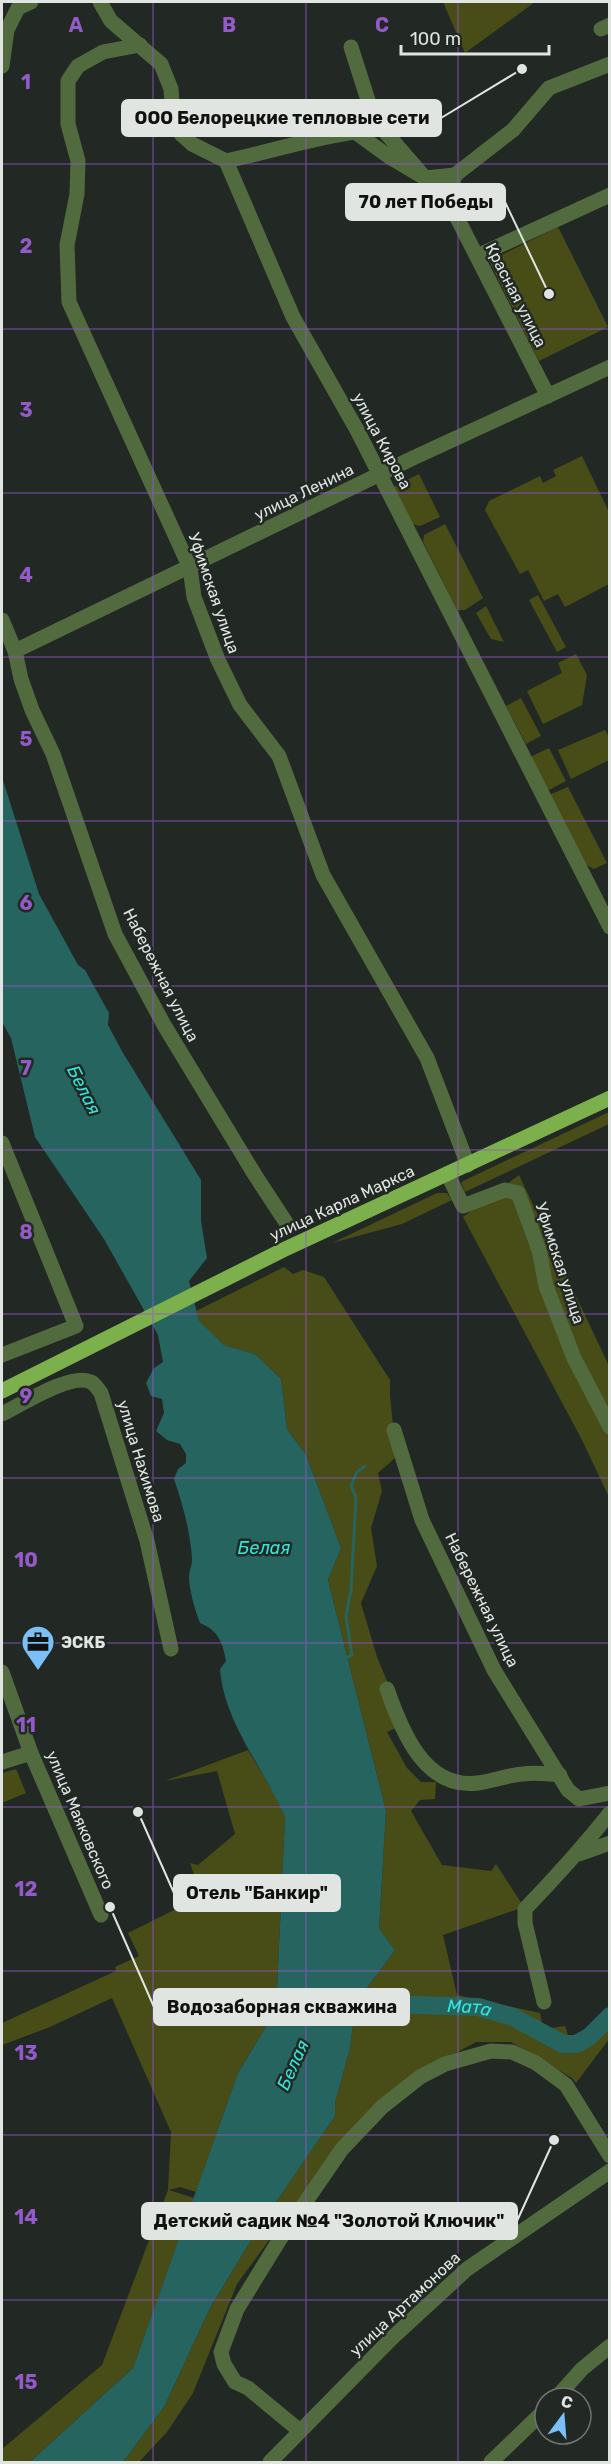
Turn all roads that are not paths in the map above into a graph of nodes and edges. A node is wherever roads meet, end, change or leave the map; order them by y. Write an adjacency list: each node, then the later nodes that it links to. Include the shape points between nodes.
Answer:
1 (31, 2): 6 (street, via 18,8 7,30)
2 (100, 2): 3 (street, via 111,21)
3 (140, 45): 7 (street, via 161,64 181,134); 16 (street, Уфимская улица, via 103,52 78,66 68,81 68,124 78,161 78,194 67,245 69,302)
4 (351, 47): 9 (street, via 374,119)
5 (609, 64): 8 (street, via 549,88 513,130)
6 (2, 66)
7 (226, 161): 9 (street, via 356,132); 15 (street, улица Кирова, via 293,317)
8 (455, 175): 9 (street); 11 (street)
9 (425, 178): 11 (street, Красная улица)
10 (609, 195): 12 (street)
11 (448, 200): 12 (street, Красная улица)
12 (477, 256): 14 (street, Красная улица)
13 (609, 367): 14 (street, улица Ленина)
14 (548, 396): 15 (street, улица Ленина)
15 (380, 475): 16 (street, улица Ленина); 19 (street, улица Кирова)
16 (190, 568): 18 (street, улица Ленина); 22 (street, Уфимская улица, via 194,597 218,660 240,705 279,756 324,875 427,1058)
17 (2, 620): 18 (street, Набережная улица)
18 (15, 651): 24 (street, Набережная улица, via 32,711 53,754 116,934 164,1025)
19 (609, 927)
20 (609, 1098): 22 (main road, улица Карла Маркса)
21 (2, 1143): 25 (street, via 76,1326)
22 (468, 1165): 23 (main road, улица Карла Маркса)
23 (448, 1175): 26 (main road, улица Карла Маркса, via 283,1250); 28 (street, Уфимская улица, via 463,1206 505,1190 518,1193 539,1250 546,1287 574,1358)
24 (289, 1227)
25 (2, 1355)
26 (2, 1391)
27 (2, 1414): 30 (street, улица Нахимова, via 68,1381 92,1382 100,1393 147,1541)
28 (609, 1427)
29 (394, 1430): 35 (street, Набережная улица, via 422,1520 494,1670)
30 (171, 1648)
31 (2, 1672): 33 (street, улица Маяковского)
32 (387, 1689): 35 (street, via 400,1727 427,1767 453,1781 476,1783 522,1774)
33 (31, 1754): 34 (street); 40 (street, улица Маяковского)
34 (2, 1762)
35 (560, 1775): 36 (street, Набережная улица, via 568,1790 579,1799)
36 (609, 1793)
37 (609, 1813): 39 (street)
38 (609, 1843): 39 (street)
39 (579, 1854): 41 (street, via 525,1909)
40 (101, 1915)
41 (544, 2002)
42 (609, 2156): 47 (street, via 566,2085 536,2063 512,2052 491,2051 445,2064 420,2077 382,2108 342,2148 247,2290 221,2352 235,2382 248,2388)
43 (609, 2171): 47 (street, улица Артамонова, via 467,2269)
44 (609, 2346): 45 (street)
45 (567, 2386)
46 (533, 2422): 49 (street)
47 (300, 2431): 48 (street, улица Артамонова)
48 (270, 2463)
49 (491, 2463)

